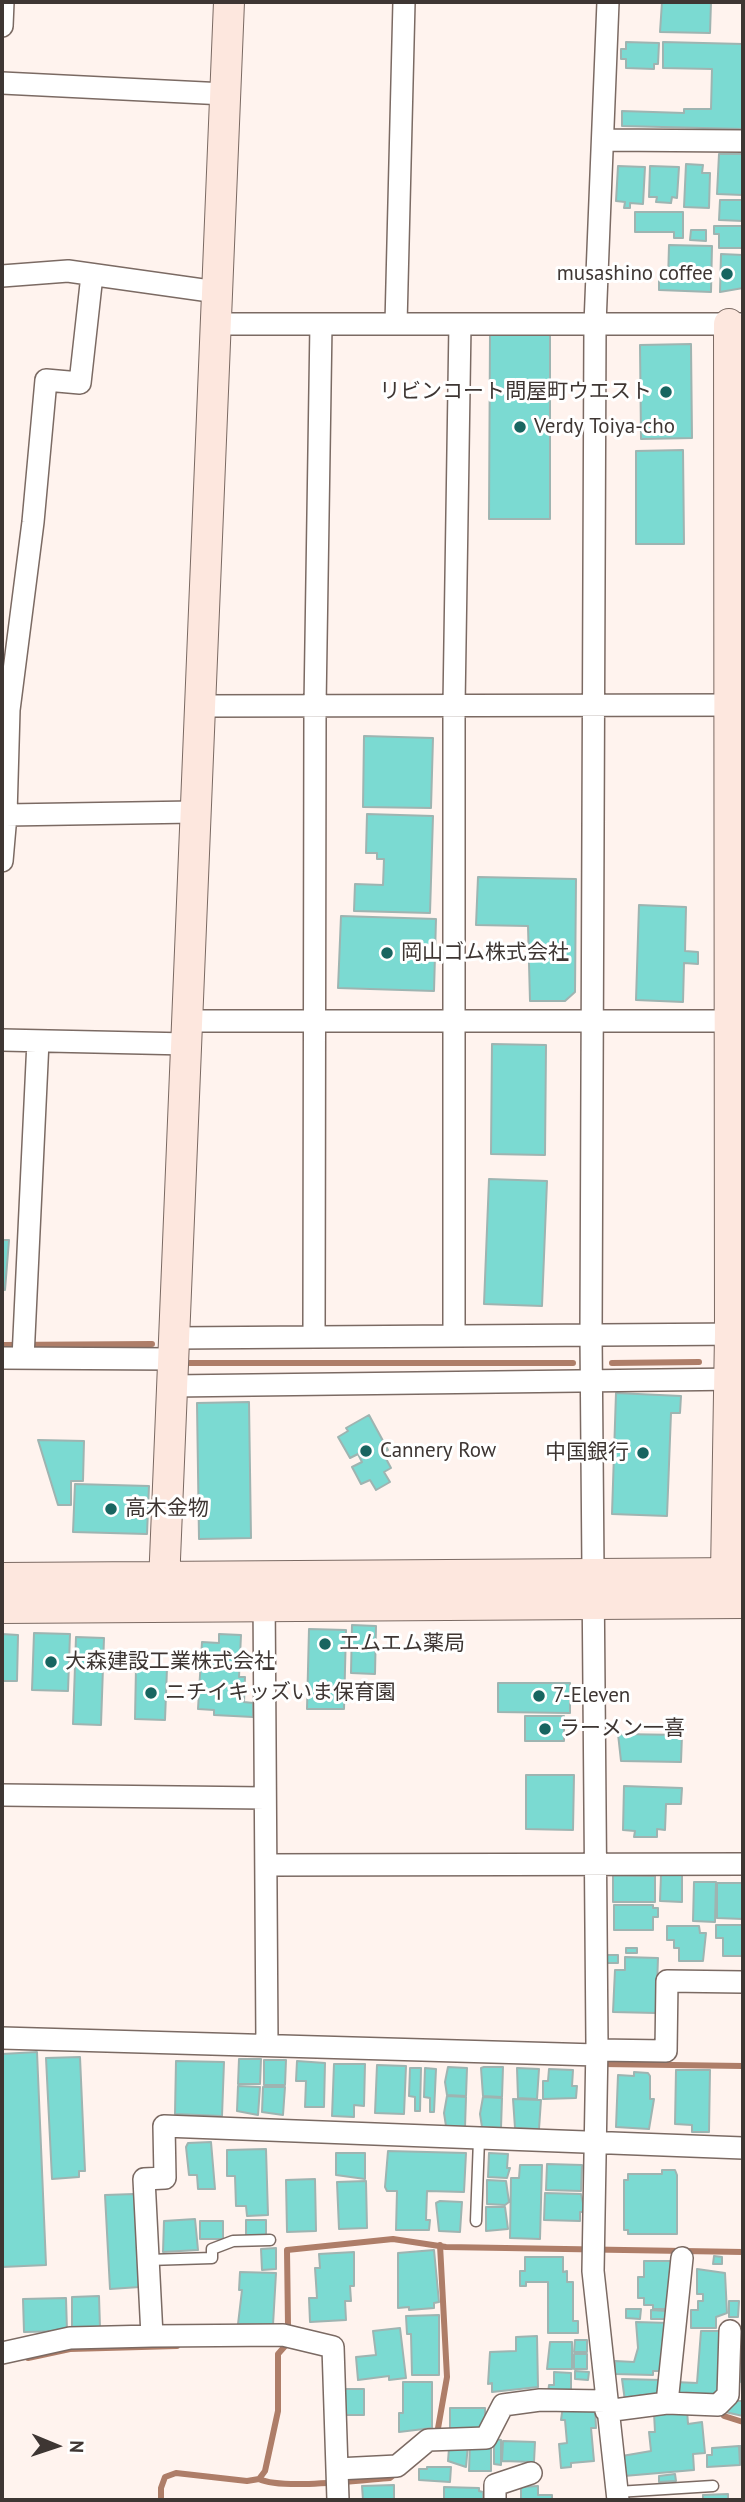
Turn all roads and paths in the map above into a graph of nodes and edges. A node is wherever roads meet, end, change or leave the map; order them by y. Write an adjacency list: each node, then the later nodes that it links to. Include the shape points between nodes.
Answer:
1 (3, 2): 5 (street)
2 (229, 2): 7 (street)
3 (404, 2): 15 (street)
4 (608, 2): 8 (street)
5 (2, 26)
6 (2, 83): 7 (street)
7 (225, 94): 12 (street)
8 (604, 139): 9 (street); 17 (street)
9 (743, 142)
10 (92, 275): 11 (street, via 68,271); 12 (street); 19 (street, via 80,383 46,380)
11 (2, 276)
12 (217, 292): 13 (street)
13 (216, 324): 14 (street); 23 (street)
14 (321, 324): 15 (street); 24 (street)
15 (396, 324): 16 (street)
16 (460, 324): 17 (street); 20 (street)
17 (595, 324): 18 (street); 21 (street)
18 (736, 324): 22 (street)
19 (9, 642): 26 (street)
20 (454, 705): 21 (street); 24 (street); 29 (street)
21 (594, 705): 22 (street); 30 (street)
22 (736, 705): 31 (street)
23 (200, 706): 24 (street); 25 (street)
24 (315, 706): 28 (street)
25 (194, 812): 26 (street); 32 (street)
26 (6, 815): 27 (street)
27 (2, 861)
28 (314, 1021): 29 (street); 32 (street); 38 (street)
29 (456, 1021): 30 (street); 36 (street)
30 (594, 1021): 31 (street); 37 (street)
31 (736, 1021): 35 (street)
32 (188, 1032): 34 (street); 40 (street)
33 (2, 1040): 34 (street)
34 (38, 1041): 39 (street)
35 (737, 1334): 37 (street); 41 (street)
36 (454, 1335): 37 (street); 38 (street)
37 (591, 1335): 42 (street)
38 (314, 1336): 40 (street)
39 (18, 1350): 40 (street)
40 (173, 1361): 42 (street); 45 (street)
41 (736, 1379): 42 (street); 43 (street)
42 (592, 1381): 44 (street)
43 (735, 1573): 44 (street)
44 (594, 1574): 46 (street); 49 (street)
45 (164, 1576): 46 (street); 47 (street); 50 (street)
46 (265, 1576): 51 (street)
47 (2, 1578)
48 (743, 1603): 49 (street)
49 (594, 1604): 51 (street); 57 (street)
50 (163, 1607): 51 (street); 52 (street)
51 (264, 1607): 54 (street)
52 (2, 1608)
53 (2, 1795): 54 (street)
54 (265, 1798): 56 (street)
55 (743, 1864): 57 (street)
56 (267, 1865): 57 (street); 60 (street)
57 (596, 1866): 61 (street)
58 (743, 1982): 61 (street, via 667,1981 666,2051)
59 (2, 2038): 60 (street)
60 (267, 2045): 61 (street)
61 (597, 2058): 63 (street)
62 (479, 2139): 63 (street); 65 (lane); 68 (street, via 164,2126 164,2178 144,2179)
63 (595, 2144): 64 (street); 73 (street, via 594,2250)
64 (743, 2148)
65 (477, 2221)
66 (271, 2240): 68 (lane, via 233,2241 212,2249 212,2258)
67 (682, 2258): 72 (street)
68 (148, 2260): 70 (street)
69 (730, 2331): 72 (street, via 728,2395 718,2404)
70 (152, 2336): 71 (street, via 70,2339); 75 (street, via 289,2336 333,2347)
71 (2, 2353)
72 (667, 2403): 73 (street)
73 (606, 2406): 75 (street, via 540,2400 503,2405 486,2438 434,2440 397,2466); 77 (street)
74 (531, 2473): 78 (street, via 495,2485)
75 (337, 2483)
76 (713, 2486): 77 (lane)
77 (617, 2496)
78 (495, 2500)

